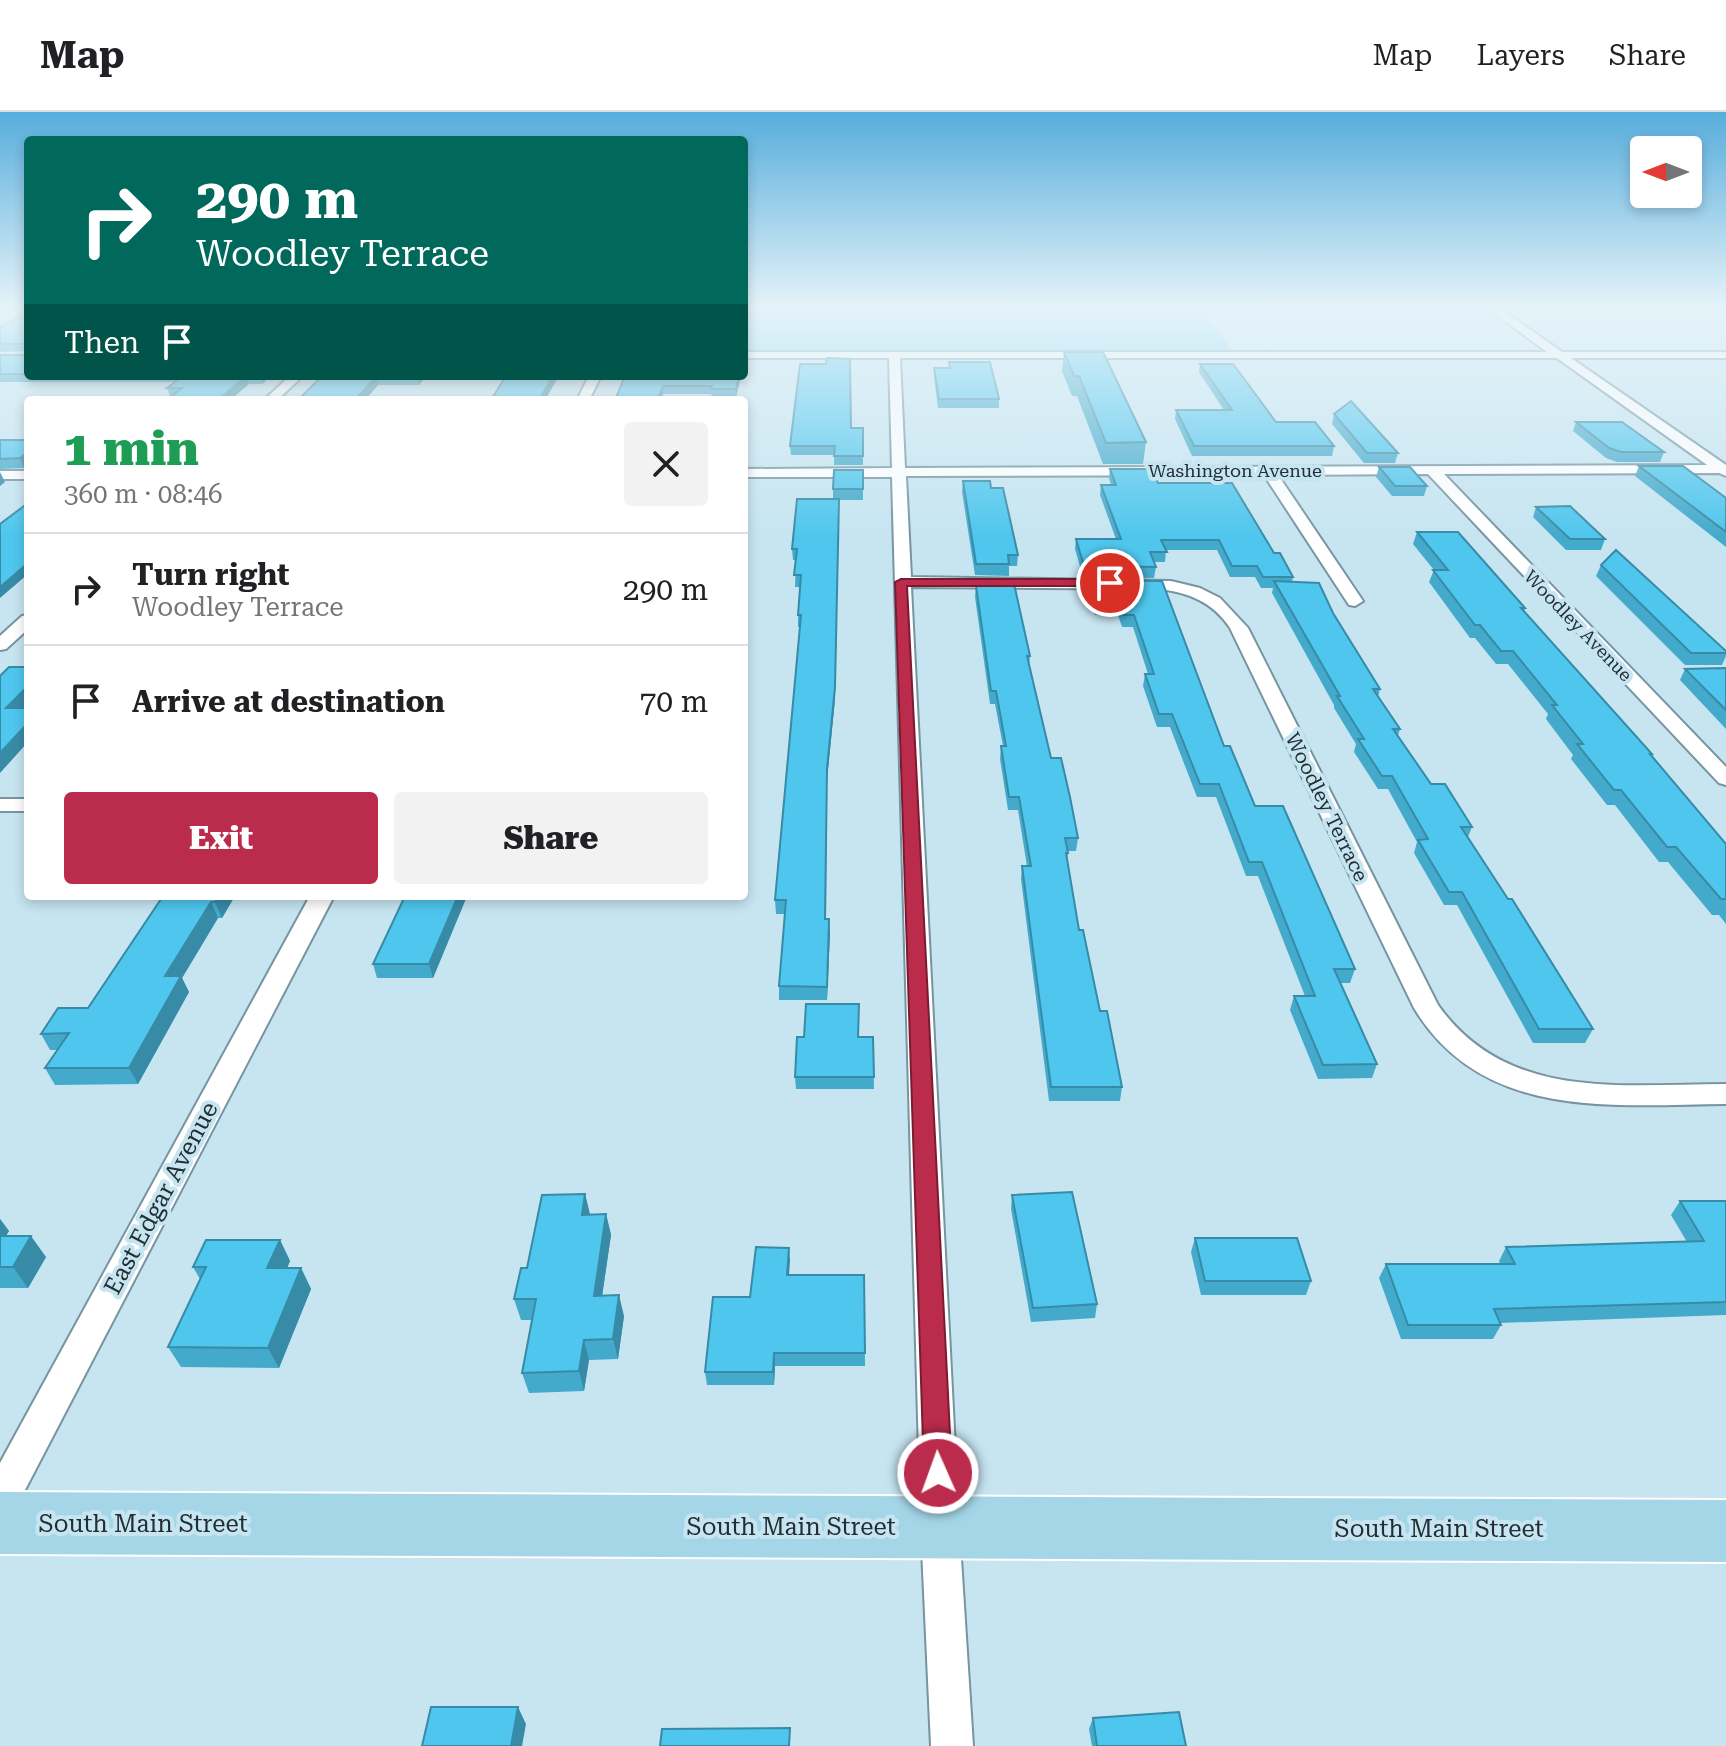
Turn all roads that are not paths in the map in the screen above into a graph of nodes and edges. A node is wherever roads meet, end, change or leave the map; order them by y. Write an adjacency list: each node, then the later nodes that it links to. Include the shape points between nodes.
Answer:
1 (895, 384): 6 (street)
2 (1601, 384): 5 (street)
3 (1268, 470): 4 (street, Washington Avenue); 6 (street, Washington Avenue); 11 (street)
4 (1432, 470): 5 (street, Washington Avenue); 14 (street, Woodley Avenue)
5 (1725, 470)
6 (897, 471): 7 (street, Washington Avenue); 10 (street)
7 (748, 473)
8 (0, 475): 9 (street)
9 (24, 475)
10 (901, 582): 18 (street, Woodley Terrace, via 1158,584 1189,589 1223,605 1407,972 1438,1024 1469,1057 1518,1081 1556,1090); 21 (street)
11 (1355, 601)
12 (24, 624): 13 (street)
13 (0, 645)
14 (1726, 779)
15 (0, 805): 16 (street)
16 (24, 805)
17 (320, 900): 19 (street, East Edgar Avenue)
18 (1726, 1094)
19 (0, 1500)
20 (0, 1523): 21 (main road, South Main Street)
21 (940, 1527): 22 (main road, South Main Street); 23 (street)
22 (1726, 1531)
23 (952, 1746)

